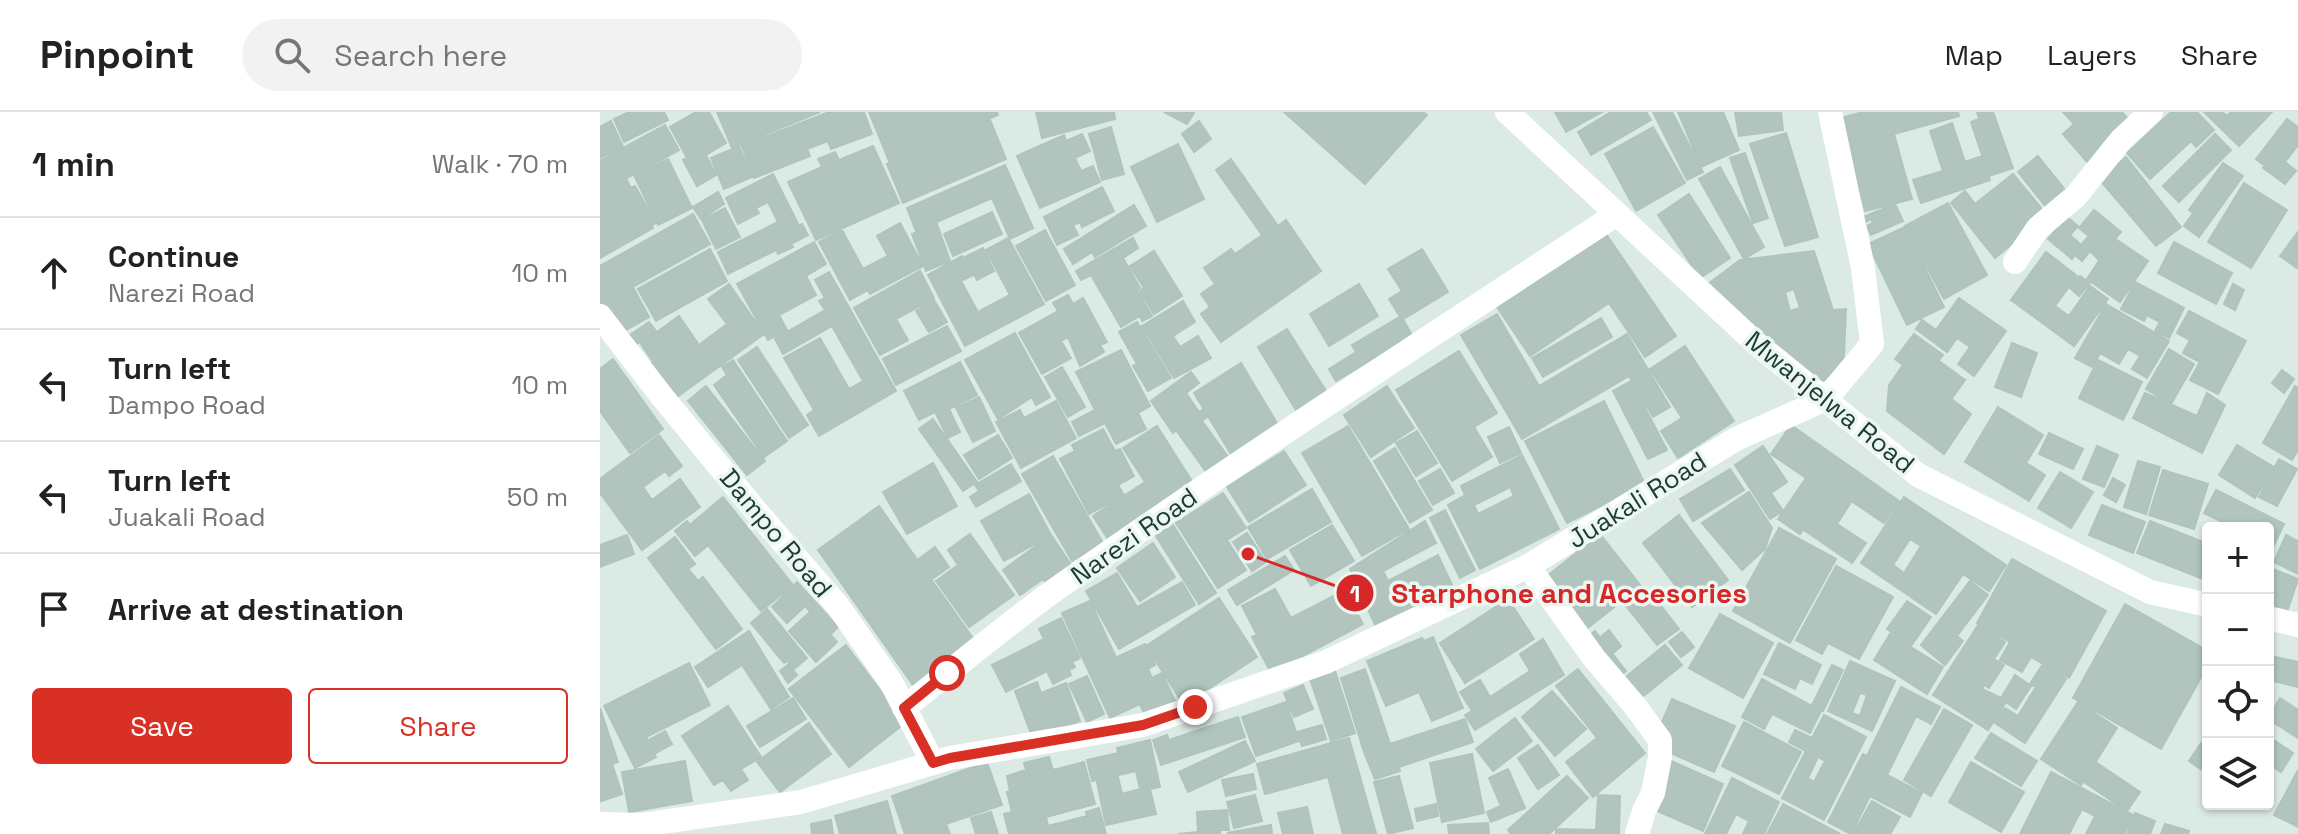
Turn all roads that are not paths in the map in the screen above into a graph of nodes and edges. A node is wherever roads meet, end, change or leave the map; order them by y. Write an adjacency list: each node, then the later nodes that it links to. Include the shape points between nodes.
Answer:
1 (1507, 112): 4 (street, Mwanjelwa Road)
2 (1830, 112): 7 (street, Juakali Road, via 1863,268 1872,344)
3 (2151, 112): 5 (street, via 2076,196 2038,228)
4 (1617, 214): 7 (street, Mwanjelwa Road, via 1757,344); 12 (street, Narezi Road, via 1051,593)
5 (2015, 262)
6 (600, 316): 12 (street, Dampo Road, via 838,606)
7 (1826, 399): 8 (street, Juakali Road, via 1736,439); 9 (street, Mwanjelwa Road, via 1918,475 2150,592)
8 (1528, 566): 13 (street, Juakali Road, via 1326,662 1143,725); 15 (street, via 1660,740 1653,793)
9 (2202, 604)
10 (2274, 619): 11 (street)
11 (2298, 625)
12 (904, 708): 13 (street, Dampo Road)
13 (933, 763): 14 (street, Juakali Road, via 801,802 642,825)
14 (600, 824)
15 (1637, 834)

